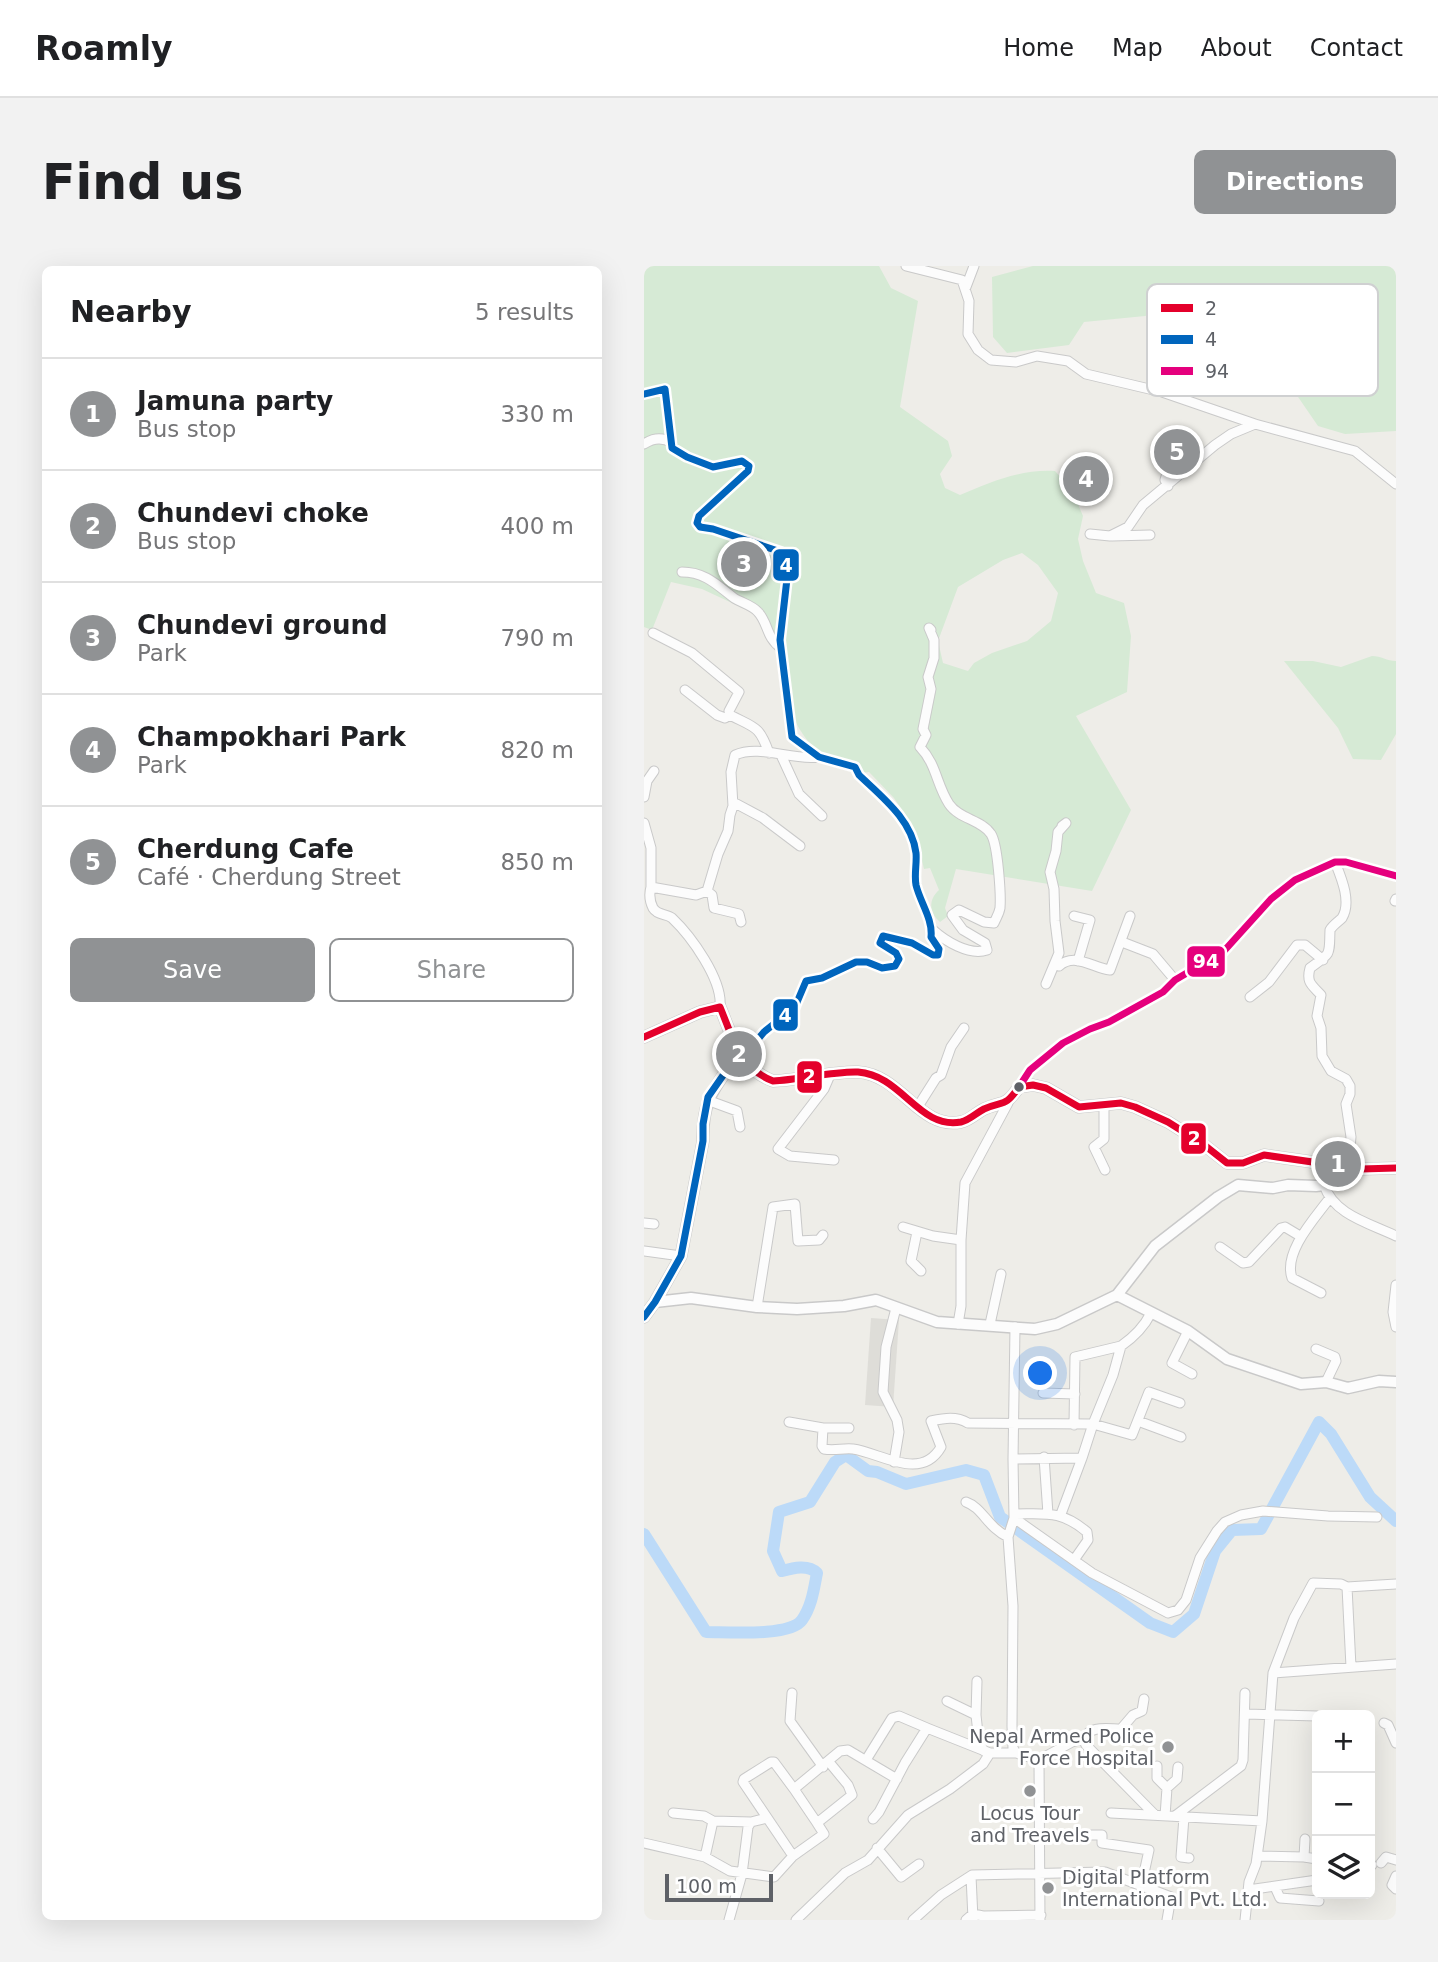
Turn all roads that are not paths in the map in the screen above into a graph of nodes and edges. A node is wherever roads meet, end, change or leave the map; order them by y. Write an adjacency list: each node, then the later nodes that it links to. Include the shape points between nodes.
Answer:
1 (906, 266): 3 (street)
2 (974, 266): 4 (street)
3 (931, 268): 4 (street, via 962,280)
4 (966, 287): 5 (street, via 968,334 991,360 1016,362 1037,356 1068,361 1086,374)
5 (1147, 388)
6 (644, 394): 9 (street, via 665,389)
7 (1174, 396): 8 (street)
8 (1255, 424): 12 (street, via 1355,451); 13 (street, via 1224,439)
9 (672, 443): 10 (street, via 655,439); 20 (street, via 672,448 687,457 713,467 742,461 749,466 697,523 781,552 788,570)
10 (644, 444)
11 (1170, 449): 13 (street)
12 (1396, 484)
13 (1168, 486): 15 (street, via 1143,505 1128,527)
14 (1090, 534): 15 (street)
15 (1111, 536): 16 (street)
16 (1150, 536)
17 (682, 572): 20 (street, via 717,583 760,613 767,632)
18 (930, 630): 41 (street, via 934,658 928,677 932,689 920,747 933,762 952,809 991,833 1000,880 1000,906 994,923 959,910 953,915 987,950 956,945)
19 (653, 633): 22 (street, via 692,653 739,692)
20 (781, 648): 25 (street, via 792,737)
21 (685, 690): 22 (street, via 717,715)
22 (730, 715): 23 (street, via 756,728)
23 (769, 753): 24 (street); 28 (street, via 735,755)
24 (781, 755): 25 (street); 29 (street, via 799,794)
25 (819, 757): 41 (street, via 855,767 902,819 916,852 916,883)
26 (654, 771): 27 (street)
27 (644, 797)
28 (733, 802): 32 (street); 36 (street)
29 (822, 816)
30 (644, 823): 35 (street, via 651,848)
31 (1062, 826): 45 (street, via 1066,822 1058,832 1050,872 1059,946)
32 (800, 846)
33 (1335, 862): 34 (street); 43 (street, via 1346,902 1341,919 1330,930 1332,940); 46 (street, via 1295,880 1271,898 1224,951)
34 (1396, 876)
35 (651, 887): 36 (street, via 696,895); 37 (street)
36 (707, 891): 40 (street, via 714,908 739,914)
37 (647, 900): 49 (street, via 672,918 707,963 720,993)
38 (1074, 916): 44 (street, via 1090,920)
39 (1130, 916): 42 (street)
40 (741, 922)
41 (932, 929): 52 (street, via 938,955 883,936 880,943 896,953 895,966 856,962 806,981 795,1007)
42 (1122, 942): 44 (street, via 1110,971); 46 (street, via 1153,954)
43 (1323, 960): 48 (street, via 1305,945 1297,945 1269,982); 61 (street, via 1310,968 1309,982 1321,995 1317,1016 1322,1056 1331,1071 1350,1086 1346,1104 1351,1137)
44 (1078, 961): 45 (street)
45 (1055, 964): 47 (street)
46 (1175, 980): 54 (street, via 1163,992 1063,1044 1030,1070)
47 (1046, 984)
48 (1250, 997)
49 (720, 1007): 51 (street); 52 (street)
50 (964, 1028): 58 (street, via 941,1075)
51 (644, 1037)
52 (738, 1054): 53 (street, via 760,1076 773,1081); 55 (street)
53 (830, 1075): 58 (street, via 859,1072 881,1079); 60 (street, via 778,1149 790,1156)
54 (1018, 1087): 56 (street); 57 (street, via 1046,1088 1079,1107)
55 (707, 1100): 59 (street, via 737,1111); 74 (street)
56 (1007, 1102): 58 (street, via 964,1122 946,1123); 71 (street, via 965,1183)
57 (1104, 1106): 61 (street, via 1121,1103 1168,1122 1227,1163 1264,1155); 63 (street, via 1104,1139 1094,1147)
58 (917, 1108)
59 (740, 1128)
60 (834, 1160)
61 (1343, 1166): 62 (street); 64 (street)
62 (1396, 1168)
63 (1105, 1170)
64 (1324, 1185): 65 (street); 79 (street, via 1238,1185 1155,1247)
65 (1329, 1199): 69 (street); 70 (street, via 1342,1211)
66 (902, 1227): 67 (street)
67 (917, 1232): 71 (street); 75 (street, via 911,1261)
68 (823, 1235): 81 (street, via 819,1240 798,1241 794,1204 773,1207)
69 (1300, 1236): 72 (street, via 1281,1228 1249,1262); 78 (street, via 1290,1274)
70 (1396, 1236)
71 (961, 1240): 85 (street)
72 (1220, 1247)
73 (644, 1251): 74 (street)
74 (681, 1256): 80 (street)
75 (921, 1271)
76 (1001, 1274): 86 (street)
77 (1396, 1285): 88 (street)
78 (1321, 1293)
79 (1117, 1296): 83 (street); 87 (street, via 1057,1324)
80 (655, 1302): 81 (street, via 691,1298); 84 (street)
81 (757, 1307): 82 (street, via 797,1309 876,1300)
82 (896, 1308): 85 (street); 109 (street, via 886,1348 883,1392 899,1432)
83 (1151, 1313): 89 (street); 90 (street)
84 (644, 1317)
85 (958, 1324): 86 (street)
86 (990, 1324): 87 (street)
87 (1015, 1327): 100 (street)
88 (1396, 1327)
89 (1188, 1331): 92 (street, via 1172,1363); 93 (street, via 1227,1359 1301,1384)
90 (1121, 1346): 96 (street, via 1075,1357); 101 (street)
91 (1316, 1349): 93 (street, via 1335,1357)
92 (1192, 1374)
93 (1326, 1382): 94 (street, via 1348,1388)
94 (1396, 1382)
95 (1042, 1393): 96 (street)
96 (1075, 1394): 102 (street)
97 (1181, 1403): 98 (street, via 1149,1392)
98 (1138, 1421): 101 (street, via 1132,1435); 105 (street)
99 (789, 1422): 103 (street)
100 (1014, 1422): 102 (street); 108 (street); 109 (street, via 931,1421 940,1451 920,1462)
101 (1093, 1424): 102 (street); 107 (street)
102 (1074, 1425)
103 (823, 1428): 104 (street); 109 (street, via 824,1449 853,1449)
104 (849, 1428)
105 (1181, 1437)
106 (1044, 1457): 107 (street); 108 (street); 111 (street)
107 (1082, 1458): 112 (street)
108 (1013, 1459): 113 (street)
109 (894, 1462)
110 (966, 1502): 115 (street, via 976,1506 989,1525)
111 (1048, 1514): 112 (street); 113 (street)
112 (1061, 1514): 116 (street, via 1087,1532 1088,1540)
113 (1014, 1517): 115 (street); 116 (street)
114 (1377, 1517): 116 (street, via 1263,1511 1225,1522 1200,1558 1186,1600 1168,1613)
115 (1008, 1535): 136 (street)
116 (1074, 1560)
117 (1396, 1584): 118 (street)
118 (1347, 1587): 120 (street); 121 (street, via 1313,1583)
119 (1396, 1664): 120 (street)
120 (1350, 1667): 121 (street)
121 (1273, 1673): 128 (street)
122 (977, 1681): 129 (street)
123 (792, 1693): 139 (street, via 790,1721)
124 (1245, 1693): 127 (street)
125 (1144, 1699): 133 (street, via 1142,1711 1121,1729 1092,1729)
126 (947, 1701): 129 (street)
127 (1246, 1714): 128 (street); 147 (street, via 1241,1766)
128 (1270, 1714): 130 (street); 151 (street)
129 (976, 1715): 135 (street, via 979,1743)
130 (1312, 1716)
131 (1389, 1723): 134 (street)
132 (927, 1728): 135 (street); 137 (street, via 895,1716); 142 (street)
133 (1083, 1739): 138 (street); 147 (street)
134 (1396, 1743)
135 (987, 1752): 136 (street); 157 (street, via 983,1765 908,1815)
136 (1016, 1753): 138 (street)
137 (866, 1760): 139 (street, via 848,1750 840,1751); 142 (street)
138 (1039, 1760): 168 (street)
139 (826, 1765): 144 (street); 153 (street, via 848,1785 852,1795)
140 (1157, 1766): 143 (street, via 1157,1778)
141 (1178, 1767): 143 (street, via 1177,1779)
142 (897, 1779): 149 (street)
143 (1167, 1788): 147 (street)
144 (794, 1789): 148 (street, via 774,1762 744,1779); 153 (street)
145 (673, 1813): 150 (street)
146 (1111, 1813): 147 (street)
147 (1170, 1816): 151 (street); 162 (street, via 1181,1857)
148 (767, 1818): 152 (street); 158 (street)
149 (873, 1819)
150 (713, 1821): 152 (street); 160 (street)
151 (1262, 1821): 159 (street)
152 (751, 1822): 167 (street)
153 (817, 1823): 158 (street, via 824,1834)
154 (1085, 1835): 172 (street, via 1102,1835 1102,1843 1149,1850)
155 (1305, 1839): 161 (street)
156 (644, 1843): 160 (street)
157 (877, 1847): 166 (street, via 901,1877); 180 (street, via 868,1860 845,1873)
158 (793, 1856): 167 (street, via 774,1877)
159 (1257, 1856): 161 (street); 175 (street)
160 (705, 1857): 167 (street)
161 (1304, 1857): 163 (street)
162 (1189, 1858)
163 (1312, 1858)
164 (1396, 1860): 165 (street, via 1386,1857)
165 (1375, 1863)
166 (919, 1864)
167 (742, 1874): 179 (street)
168 (1039, 1874): 169 (street); 172 (street, via 1105,1872); 177 (street)
169 (971, 1876): 178 (street); 181 (street)
170 (1396, 1876): 174 (street, via 1392,1885)
171 (1312, 1881): 173 (street)
172 (1141, 1887): 182 (street, via 1171,1897)
173 (1275, 1887): 175 (street); 176 (street, via 1280,1898)
174 (1396, 1889)
175 (1248, 1890): 183 (street)
176 (1319, 1901)
177 (1041, 1917): 178 (street)
178 (971, 1918)
179 (729, 1920)
180 (796, 1920)
181 (913, 1920)
182 (1167, 1920)
183 (1245, 1920)

